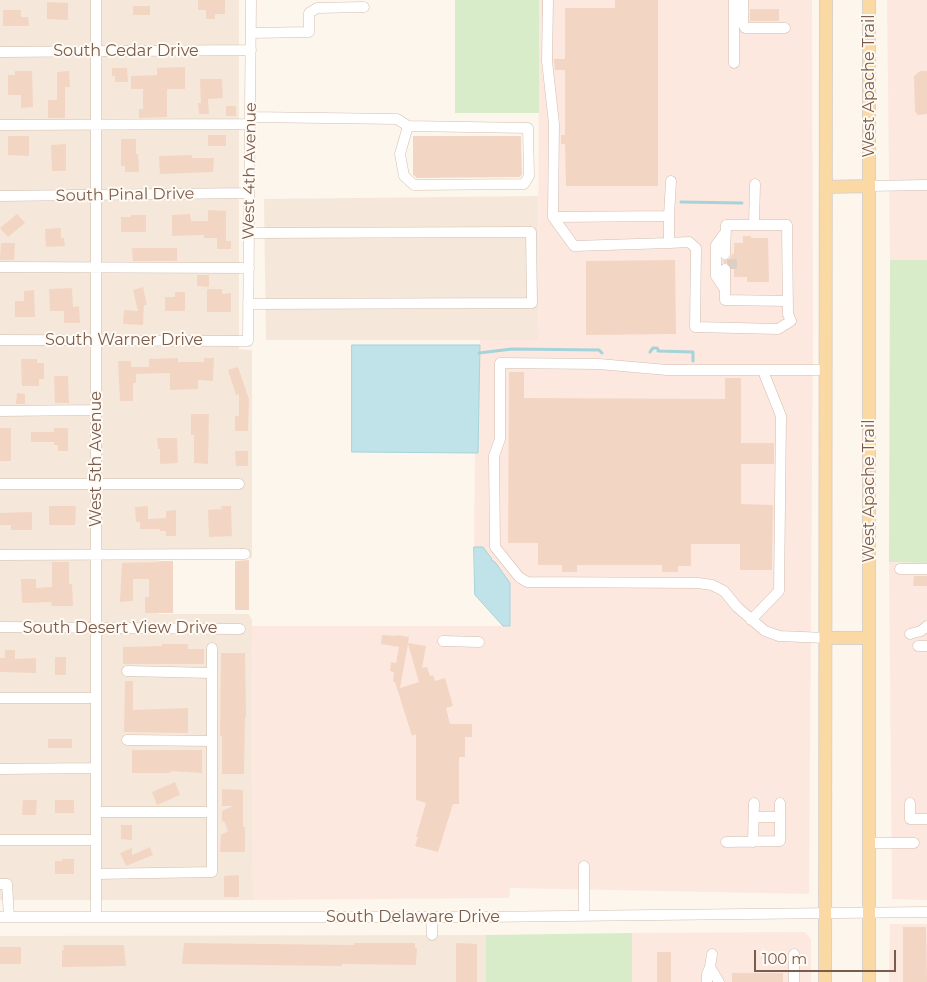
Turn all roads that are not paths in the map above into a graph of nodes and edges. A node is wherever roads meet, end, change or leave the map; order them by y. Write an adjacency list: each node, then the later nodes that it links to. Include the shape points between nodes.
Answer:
1 (96, 0): 12 (street, West 5th Avenue)
2 (251, 0): 10 (street, West 4th Avenue)
3 (548, 0): 28 (street, via 547,61 554,124)
4 (734, 0): 14 (street)
5 (743, 0): 9 (street, via 745,28)
6 (826, 0): 23 (main road)
7 (869, 0): 22 (main road, West Apache Trail)
8 (364, 7): 10 (street, via 317,8 309,14 309,32)
9 (785, 28)
10 (251, 33): 11 (street, West 4th Avenue)
11 (251, 50): 12 (street, South Cedar Drive); 15 (street, West 4th Avenue)
12 (96, 51): 13 (street, South Cedar Drive); 16 (street, West 5th Avenue)
13 (0, 52)
14 (734, 63)
15 (250, 121): 16 (street); 18 (street, via 397,119); 24 (street, West 4th Avenue)
16 (96, 124): 17 (street); 26 (street, West 5th Avenue)
17 (0, 125)
18 (408, 126): 18 (street, via 528,128 529,176 524,184 414,185 404,176 400,154)
19 (671, 181): 27 (street)
20 (755, 184): 29 (street)
21 (927, 185): 22 (street)
22 (869, 186): 23 (main road); 63 (main road, West Apache Trail)
23 (826, 187): 44 (main road)
24 (249, 193): 26 (street, South Pinal Drive); 30 (street, West 4th Avenue)
25 (0, 196): 26 (street, South Pinal Drive)
26 (95, 196): 35 (street, West 5th Avenue)
27 (669, 216): 28 (street); 32 (street)
28 (553, 217): 32 (street, via 574,246)
29 (754, 224): 31 (street, via 726,225); 39 (street, via 787,225)
30 (249, 233): 36 (street, West 4th Avenue); 40 (street, via 531,232 532,303)
31 (725, 233): 33 (street, via 732,245); 38 (street, via 716,245 716,276)
32 (669, 243): 39 (street, via 689,242 696,248 695,327 778,329 791,321)
33 (728, 254)
34 (0, 267): 35 (street)
35 (96, 267): 36 (street); 42 (street, West 5th Avenue)
36 (249, 268): 40 (street, West 4th Avenue)
37 (728, 269): 38 (street, via 731,275)
38 (724, 288): 39 (street, via 725,300)
39 (788, 301)
40 (248, 304): 43 (street, West 4th Avenue)
41 (0, 340): 42 (street, South Warner Drive)
42 (96, 340): 43 (street, South Warner Drive); 46 (street, West 5th Avenue)
43 (248, 341)
44 (826, 370): 45 (street); 62 (main road)
45 (763, 371): 56 (street, via 780,416 780,591); 56 (street, via 500,363 500,439 494,456 495,547 519,577 528,582 698,582 724,591)
46 (96, 410): 47 (street); 48 (street, West 5th Avenue)
47 (0, 411)
48 (96, 483): 49 (street); 50 (street); 52 (street, West 5th Avenue)
49 (0, 484)
50 (238, 484)
51 (0, 554): 52 (street)
52 (96, 554): 53 (street); 59 (street, West 5th Avenue)
53 (244, 554)
54 (900, 569): 55 (street)
55 (927, 569)
56 (751, 620): 62 (street, via 779,636)
57 (927, 626): 61 (street, via 921,632)
58 (0, 627): 59 (street, South Desert View Drive)
59 (96, 627): 60 (street, South Desert View Drive); 70 (street, West 5th Avenue)
60 (240, 629)
61 (910, 634)
62 (826, 638): 63 (main road); 94 (main road)
63 (868, 638): 87 (main road, West Apache Trail)
64 (443, 641): 65 (street)
65 (479, 642)
66 (212, 648): 68 (street)
67 (127, 671): 68 (street)
68 (212, 673): 72 (street)
69 (0, 698): 70 (street)
70 (96, 698): 73 (street, West 5th Avenue)
71 (127, 740): 72 (street)
72 (212, 741): 79 (street)
73 (96, 768): 74 (street); 78 (street, West 5th Avenue)
74 (0, 769)
75 (754, 803): 80 (street)
76 (780, 803): 81 (street)
77 (910, 803): 82 (street, via 910,819)
78 (96, 812): 79 (street); 84 (street, West 5th Avenue)
79 (212, 812): 90 (street, via 212,872)
80 (754, 817): 81 (street); 86 (street)
81 (780, 817): 86 (street, via 780,842)
82 (927, 819)
83 (0, 840): 84 (street)
84 (96, 840): 90 (street, West 5th Avenue)
85 (726, 842): 86 (street)
86 (753, 842)
87 (868, 843): 88 (street); 92 (main road, West Apache Trail)
88 (914, 843)
89 (584, 866): 95 (street)
90 (96, 874): 96 (street, West 5th Avenue)
91 (0, 884): 98 (street, via 7,884)
92 (869, 912): 93 (street, South Delaware Drive); 94 (street, South Delaware Drive); 107 (main road, West Apache Trail)
93 (927, 912)
94 (825, 913): 95 (street, South Delaware Drive); 106 (main road)
95 (584, 915): 97 (street, South Delaware Drive)
96 (96, 917): 97 (street, South Delaware Drive); 98 (street, South Delaware Drive)
97 (432, 917): 99 (street)
98 (4, 918)
99 (432, 935)
100 (712, 954): 102 (street)
101 (794, 954): 105 (street)
102 (710, 967): 103 (street); 104 (street)
103 (707, 982)
104 (719, 982)
105 (794, 982)
106 (825, 982)
107 (869, 982)

